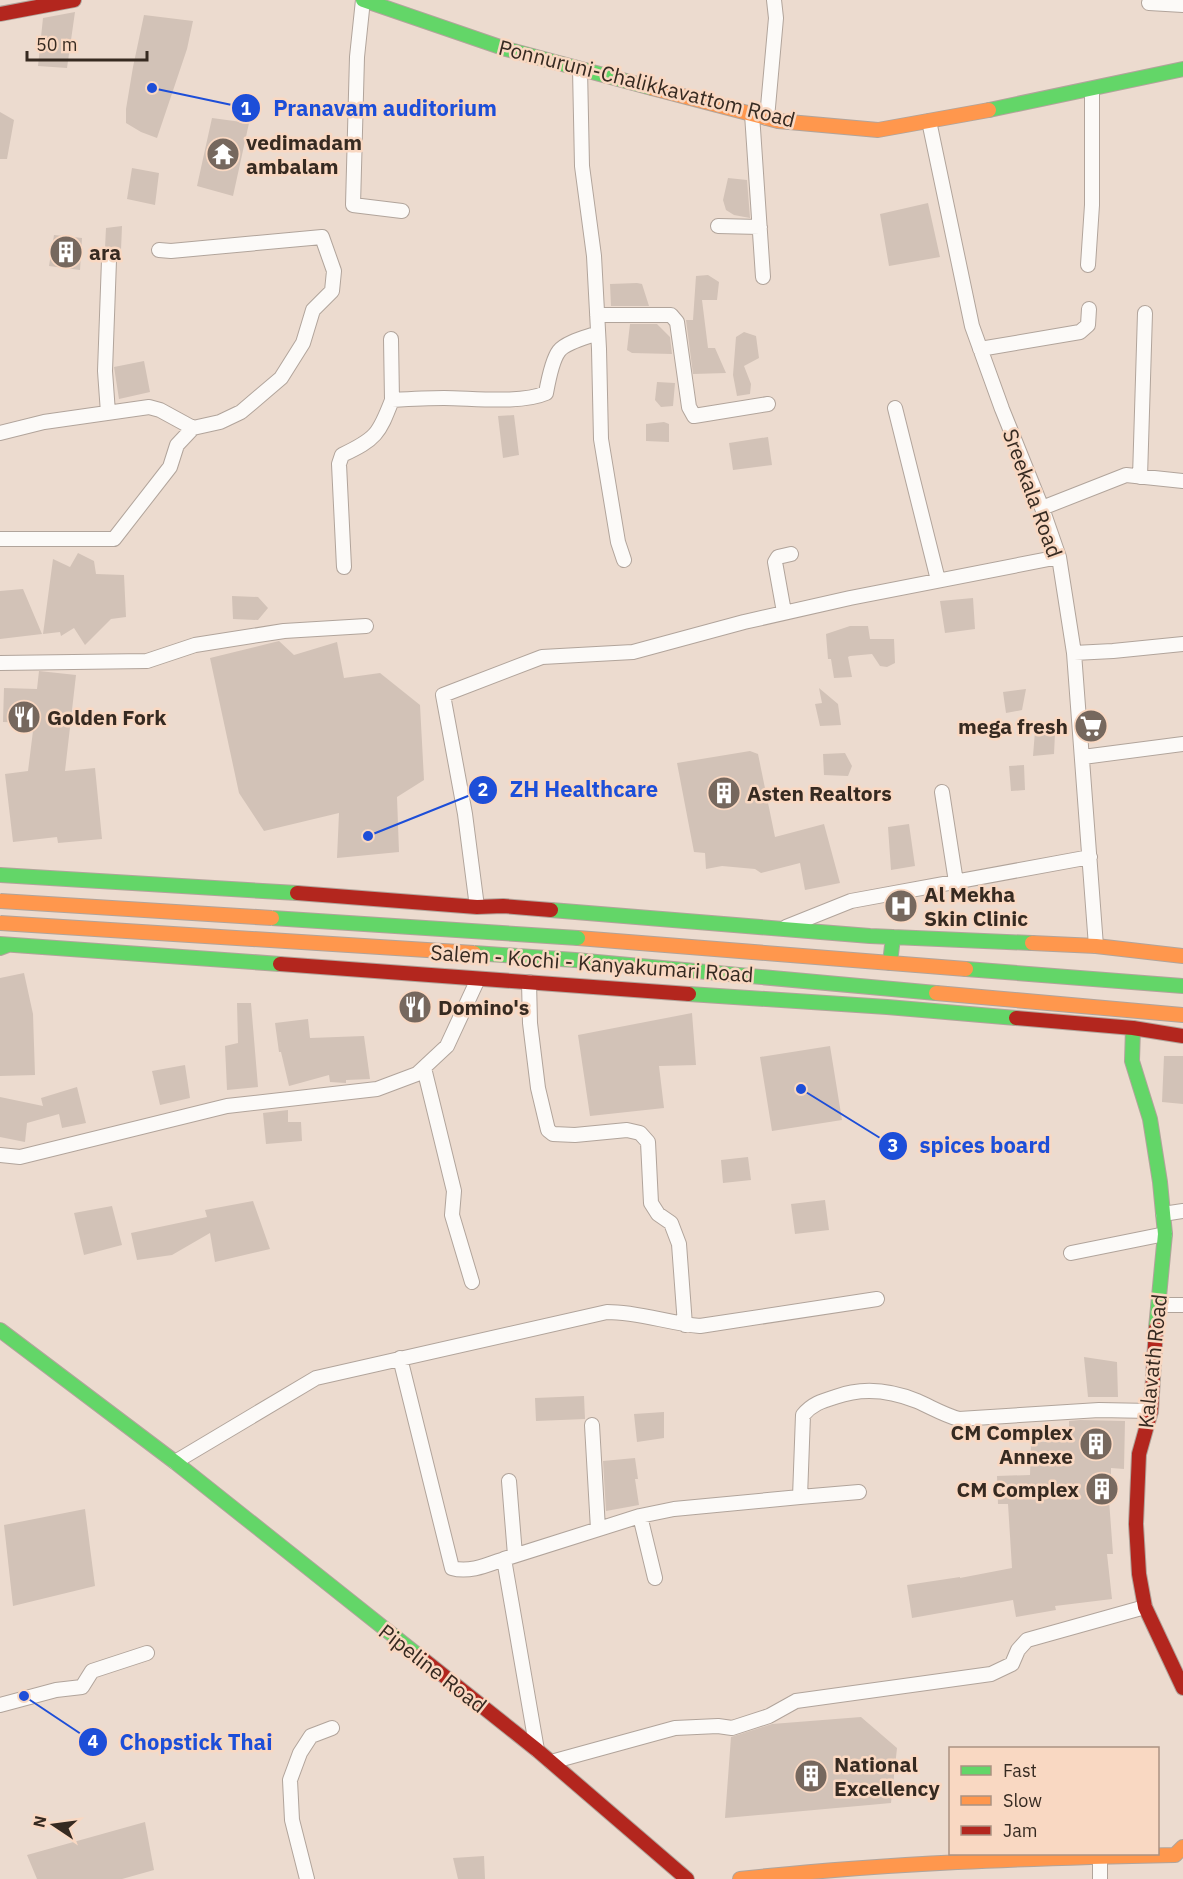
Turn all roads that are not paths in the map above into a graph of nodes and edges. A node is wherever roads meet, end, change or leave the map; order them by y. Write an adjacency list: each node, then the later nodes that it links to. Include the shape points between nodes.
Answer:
1 (74, 0): 6 (main road)
2 (363, 0): 7 (main road, Ponnuruni-Chalikkavattom Road, via 506,49); 13 (street, via 357,57 353,205)
3 (774, 0): 11 (street, via 776,18)
4 (1149, 3): 5 (street)
5 (1183, 4)
6 (0, 14)
7 (580, 69): 10 (main road, Ponnuruni-Chalikkavattom Road); 22 (street, via 582,166)
8 (1183, 69): 9 (main road, Ponnuruni-Chalikkavattom Road)
9 (1092, 89): 12 (main road, Ponnuruni-Chalikkavattom Road); 18 (street)
10 (752, 114): 11 (main road, Ponnuruni-Chalikkavattom Road); 15 (street)
11 (767, 118): 12 (main road, Ponnuruni-Chalikkavattom Road, via 878,130)
12 (929, 121): 25 (street, Sreekala Road)
13 (402, 211)
14 (718, 226): 15 (street)
15 (760, 227): 19 (street)
16 (159, 250): 30 (street, via 322,237 334,271 332,291 313,310 303,343 281,378 242,412)
17 (109, 260): 29 (street, via 105,371)
18 (1088, 266)
19 (763, 277)
20 (1089, 309): 25 (street, via 1088,325 1080,332)
21 (1144, 313): 32 (street)
22 (597, 315): 23 (street); 27 (street, via 671,315 677,322 689,408 694,416)
23 (598, 333): 26 (street, via 559,351 546,393 540,396); 38 (street, via 601,438)
24 (391, 339): 26 (street)
25 (980, 349): 34 (street, Sreekala Road)
26 (392, 400): 39 (street, via 374,437 342,455 339,464)
27 (768, 404)
28 (896, 408): 40 (street)
29 (108, 413): 30 (street, via 149,407); 31 (street)
30 (193, 428): 35 (street, via 177,445 170,467 114,539)
31 (0, 432)
32 (1140, 477): 33 (street); 34 (street, via 1126,475)
33 (1183, 480)
34 (1042, 508): 37 (street, Sreekala Road)
35 (0, 539)
36 (791, 554): 41 (street, via 778,557 775,562)
37 (1059, 557): 40 (street); 44 (street, Sreekala Road)
38 (624, 560)
39 (344, 567)
40 (938, 580): 41 (street)
41 (784, 612): 55 (street, via 633,652 542,657 443,696)
42 (366, 626): 45 (street, via 284,632 195,645 147,661)
43 (1183, 644): 44 (street)
44 (1074, 653): 47 (street, Sreekala Road)
45 (0, 663)
46 (1183, 744): 47 (street)
47 (1083, 757): 49 (street, Sreekala Road)
48 (942, 792): 51 (street)
49 (1090, 857): 51 (street); 60 (street, Sreekala Road)
50 (0, 875): 52 (main road)
51 (956, 882): 57 (street, via 851,901)
52 (214, 889): 53 (main road); 62 (main road, via 223,909 221,941)
53 (286, 892): 55 (main road); 64 (main road, via 277,910 273,946)
54 (0, 901): 63 (main road, Salem - Kochi - Kanyakumari Road, bridge, via 578,938)
55 (477, 907): 57 (main road)
56 (0, 923): 68 (main road, Salem - Kochi - Kanyakumari Road, bridge, via 575,960)
57 (781, 929): 58 (main road)
58 (893, 937): 60 (main road); 63 (main road)
59 (2, 946): 62 (main road, Salem - Kochi - Kanyakumari Road)
60 (1096, 946): 61 (main road)
61 (1183, 956)
62 (209, 960): 64 (main road, Salem - Kochi - Kanyakumari Road)
63 (890, 963): 67 (main road, Salem - Kochi - Kanyakumari Road)
64 (280, 964): 65 (main road, Salem - Kochi - Kanyakumari Road)
65 (478, 979): 66 (main road, Salem - Kochi - Kanyakumari Road); 73 (street, via 447,1046)
66 (529, 982): 69 (main road, Salem - Kochi - Kanyakumari Road); 83 (street, via 538,1088 548,1130 574,1135 627,1130 640,1133 648,1142 651,1203 671,1223 679,1244)
67 (1183, 986)
68 (888, 987): 69 (main road); 70 (main road, Salem - Kochi - Kanyakumari Road)
69 (887, 1007): 71 (main road, Salem - Kochi - Kanyakumari Road)
70 (1183, 1015)
71 (1133, 1028): 72 (main road, Salem - Kochi - Kanyakumari Road); 76 (main road, Kalavath Road, via 1132,1061 1149,1119)
72 (1183, 1036)
73 (424, 1068): 74 (street, via 377,1089 227,1106 20,1157); 79 (street, via 454,1191 452,1215)
74 (0, 1155)
75 (1183, 1211): 76 (street)
76 (1163, 1214): 77 (main road, Kalavath Road)
77 (1165, 1234): 78 (street); 81 (main road, Kalavath Road)
78 (1071, 1253)
79 (472, 1282)
80 (877, 1299): 83 (street, via 700,1326)
81 (1159, 1305): 82 (street); 86 (main road, Kalavath Road)
82 (1183, 1305)
83 (685, 1325): 85 (street, via 629,1312 607,1312)
84 (0, 1330): 88 (main road, Pipeline Road)
85 (400, 1358): 88 (street, via 316,1378); 94 (street, via 452,1568 483,1567)
86 (1151, 1411): 91 (street, via 1099,1410 959,1419 892,1393 865,1391 840,1395 816,1403 803,1415); 96 (main road, Kalavath Road, via 1140,1454 1136,1524)
87 (592, 1425): 93 (street)
88 (175, 1462): 101 (main road, Pipeline Road)
89 (509, 1481): 94 (street)
90 (860, 1492): 91 (street)
91 (801, 1497): 92 (street)
92 (640, 1516): 93 (street); 95 (street)
93 (598, 1529): 94 (street)
94 (509, 1557): 101 (street)
95 (656, 1578)
96 (1145, 1607): 98 (main road, Kalavath Road); 102 (street, via 1027,1640 1012,1664 991,1674 796,1701 769,1716 732,1728 675,1728)
97 (147, 1653): 99 (street, via 92,1671 82,1687)
98 (1183, 1688)
99 (0, 1705)
100 (332, 1728): 107 (street, via 311,1736 290,1780 292,1820)
101 (537, 1750): 102 (main road, Pipeline Road)
102 (551, 1762): 108 (main road, Pipeline Road)
103 (1180, 1853): 104 (main road)
104 (1159, 1854)
105 (1140, 1855): 106 (main road)
106 (1100, 1857): 109 (main road, via 802,1872); 110 (street)
107 (307, 1879)
108 (687, 1879)
109 (740, 1879)
110 (1100, 1879)

